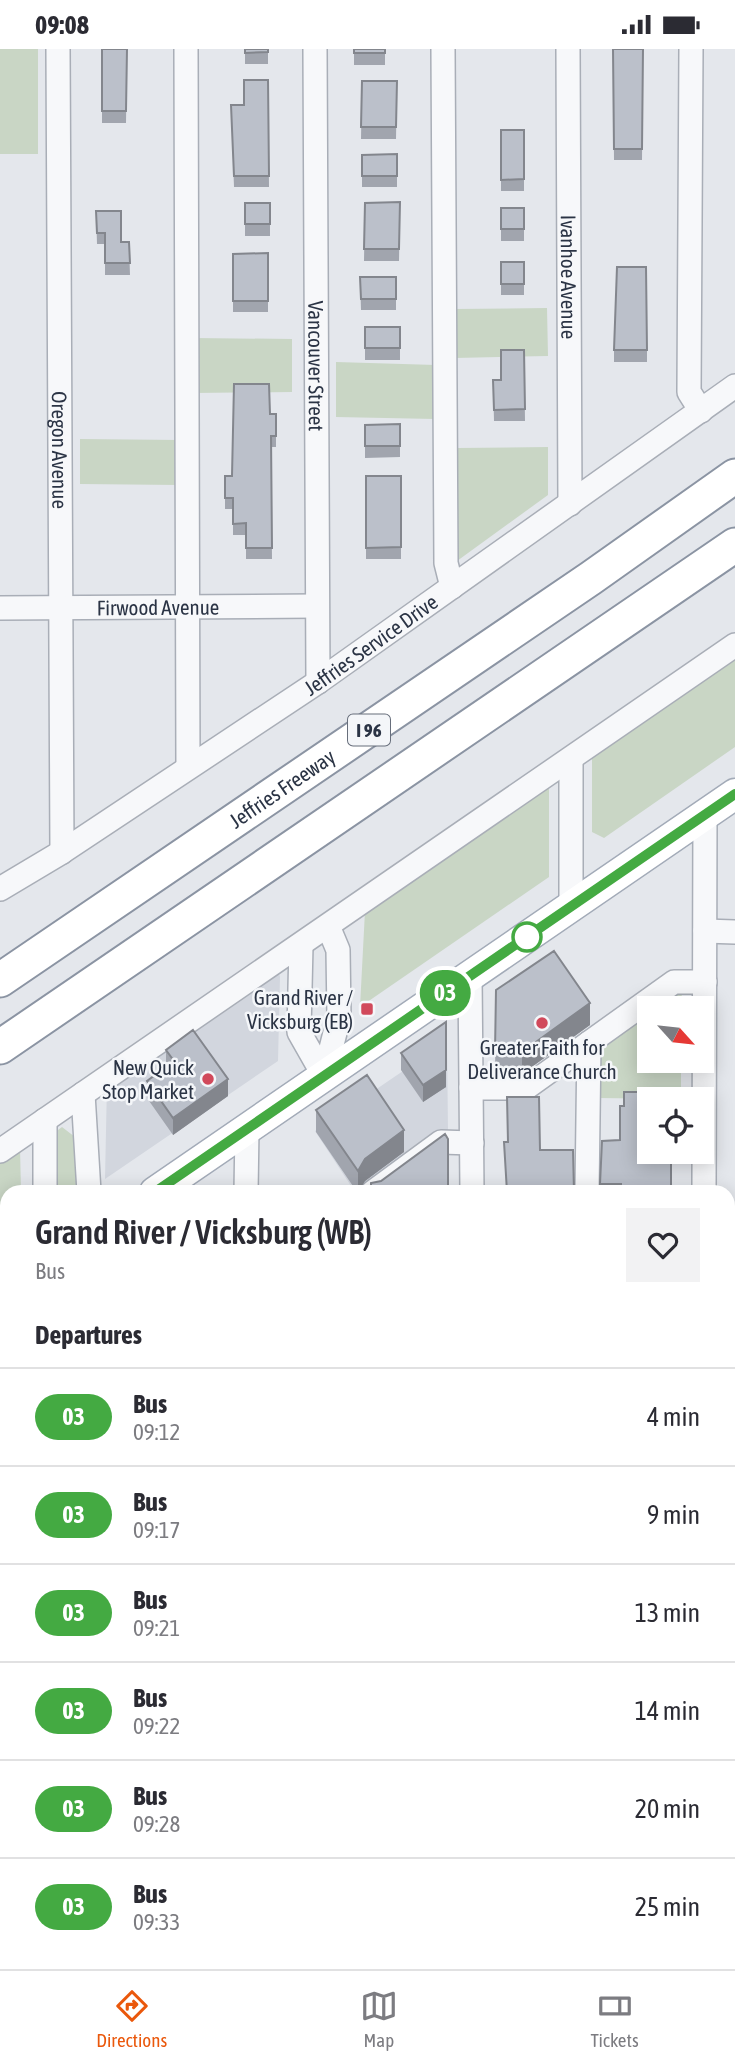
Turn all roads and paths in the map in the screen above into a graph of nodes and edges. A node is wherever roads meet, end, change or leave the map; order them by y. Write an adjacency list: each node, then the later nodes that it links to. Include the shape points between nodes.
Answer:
1 (58, 49): 14 (street, Oregon Avenue)
2 (186, 49): 15 (street)
3 (315, 49): 13 (street, Vancouver Street)
4 (443, 49): 12 (street, via 446,563)
5 (568, 49): 10 (street, Ivanhoe Avenue)
6 (691, 49): 8 (street, via 690,392)
7 (735, 386): 8 (street, Jeffries Service Drive)
8 (701, 411): 10 (street, Jeffries Service Drive)
9 (735, 476): 31 (highway, Jeffries Freeway / I 96)
10 (570, 504): 12 (street, Jeffries Service Drive)
11 (735, 545): 34 (highway, I 96)
12 (452, 587): 18 (street, Jeffries Service Drive)
13 (316, 606): 15 (street, Firwood Avenue); 18 (street, Vancouver Street)
14 (61, 607): 15 (street, Firwood Avenue); 16 (street, Firwood Avenue); 23 (street, Oregon Avenue)
15 (188, 607): 20 (street)
16 (0, 608)
17 (735, 645): 19 (street)
18 (317, 682): 20 (street, Jeffries Service Drive)
19 (571, 759): 25 (street); 26 (street)
20 (188, 767): 23 (street, Jeffries Service Drive)
21 (735, 794): 22 (main road)
22 (705, 815): 25 (main road); 27 (street)
23 (62, 852): 24 (street, Jeffries Service Drive)
24 (0, 889)
25 (571, 907): 30 (main road)
26 (328, 926): 29 (street); 35 (street, via 338,950 339,1017)
27 (705, 932): 28 (street); 32 (street)
28 (735, 932)
29 (301, 945): 35 (street, via 299,1032); 37 (street)
30 (470, 976): 35 (main road); 36 (street)
31 (0, 980)
32 (705, 982): 33 (street, via 674,982); 49 (street)
33 (589, 1043): 36 (street, via 526,1088); 48 (street)
34 (0, 1047)
35 (324, 1076): 39 (main road)
36 (471, 1088): 40 (street)
37 (83, 1094): 38 (street); 43 (street)
38 (45, 1121): 41 (street); 42 (street)
39 (247, 1129): 44 (main road); 45 (street)
40 (472, 1143): 46 (street, via 440,1142); 47 (street)
41 (0, 1151)
42 (45, 1185)
43 (89, 1185)
44 (165, 1185)
45 (246, 1185)
46 (382, 1185)
47 (472, 1185)
48 (587, 1185)
49 (704, 1185)

